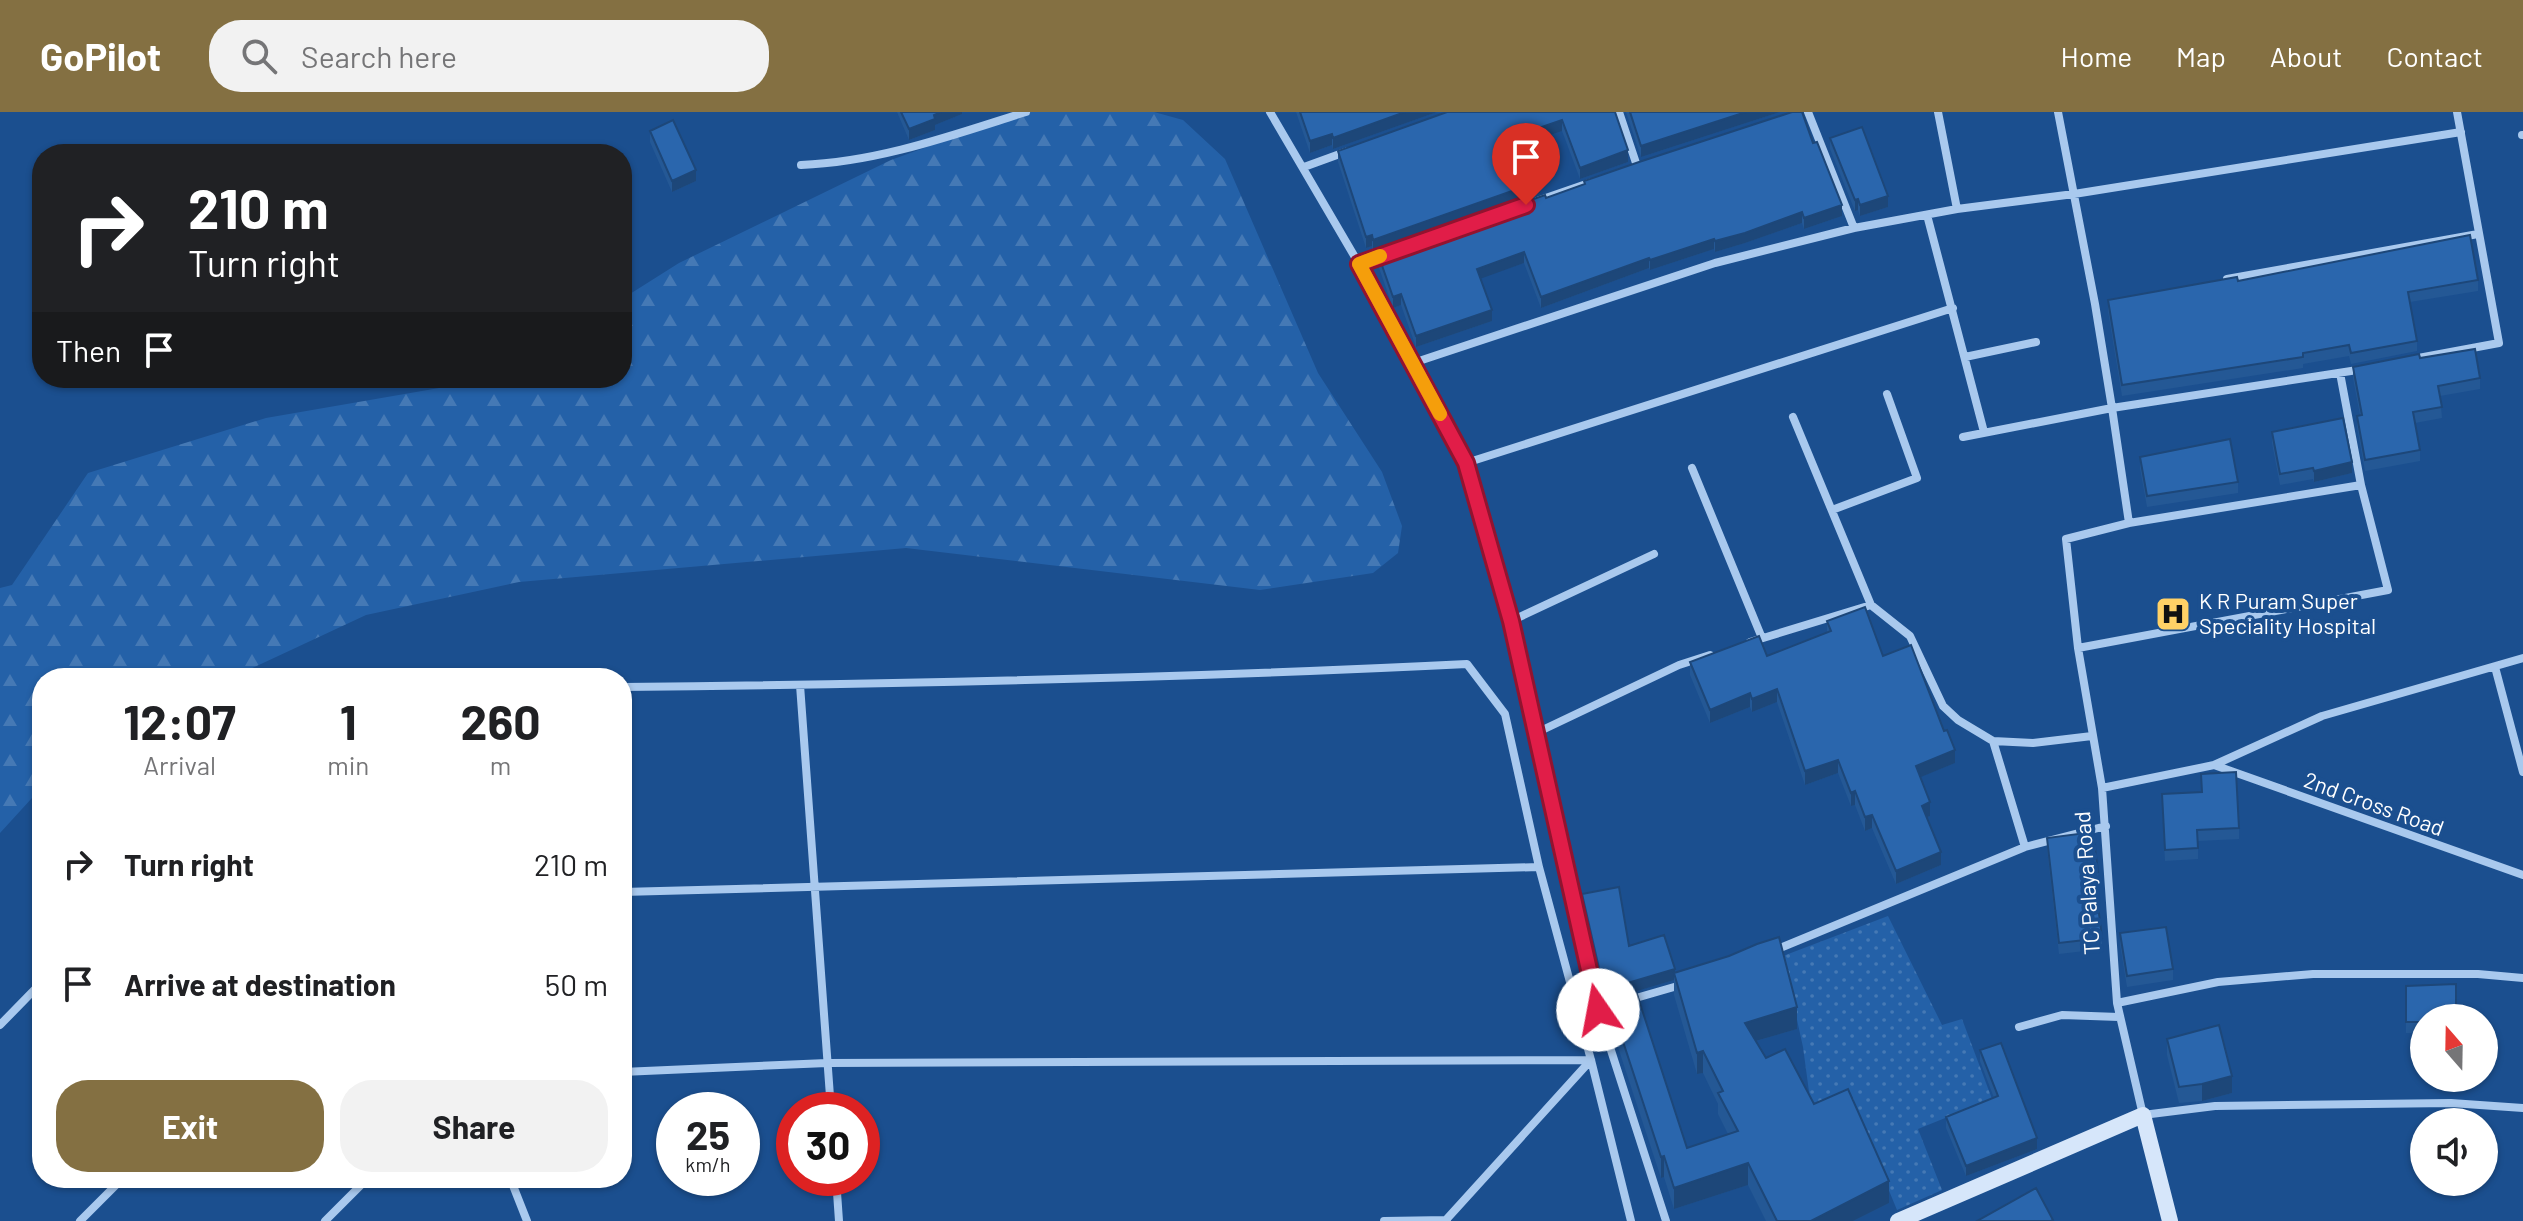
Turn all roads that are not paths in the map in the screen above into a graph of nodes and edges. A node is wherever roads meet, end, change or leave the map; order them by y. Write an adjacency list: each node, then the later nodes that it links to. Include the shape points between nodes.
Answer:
1 (1026, 112): 11 (street, via 916,147 834,164)
2 (1270, 112): 13 (street)
3 (1619, 112): 12 (street)
4 (1808, 112): 20 (street)
5 (1938, 112): 18 (street)
6 (2058, 112): 16 (street)
7 (2457, 112): 8 (street)
8 (2461, 132): 16 (street); 21 (street)
9 (1360, 147): 13 (street)
10 (1652, 161): 12 (street)
11 (801, 165)
12 (1637, 166): 14 (street)
13 (1304, 167): 23 (street)
14 (1622, 171)
15 (1608, 176): 17 (street)
16 (2074, 194): 18 (street); 26 (street)
17 (1534, 202)
18 (1957, 209): 19 (street)
19 (1927, 215): 20 (street); 27 (street)
20 (1854, 228): 31 (street, via 1715,263)
21 (2478, 234): 24 (street); 30 (street, via 2499,343)
22 (1403, 248): 23 (street)
23 (1359, 264): 31 (street)
24 (2218, 281)
25 (2110, 301): 26 (street)
26 (2095, 304): 35 (street)
27 (1953, 308): 29 (street); 39 (street)
28 (2036, 342): 29 (street)
29 (1965, 357): 37 (street)
30 (2398, 362)
31 (1413, 363): 39 (street)
32 (2369, 368): 33 (street)
33 (2340, 373): 35 (street); 41 (street)
34 (1887, 394): 42 (street, via 1917,478)
35 (2112, 408): 37 (street); 43 (street)
36 (1793, 417): 42 (street)
37 (1984, 432): 38 (street)
38 (1963, 437)
39 (1466, 463): 46 (street)
40 (1692, 468): 47 (street)
41 (2361, 485): 43 (street); 49 (street, via 2388,590)
42 (1832, 510): 45 (street)
43 (2129, 523): 49 (street, TC Palaya Road, via 2066,539)
44 (1654, 554): 46 (street)
45 (1871, 605): 47 (street); 57 (street, via 1910,636 1943,706)
46 (1511, 621): 55 (street)
47 (1762, 638): 48 (street)
48 (1735, 647)
49 (2078, 648): 56 (street, TC Palaya Road)
50 (1721, 651): 55 (street, via 1679,665)
51 (2523, 658): 52 (street)
52 (2495, 667): 58 (street, via 2322,716); 59 (street)
53 (800, 685): 54 (street); 63 (street, via 1467,664 1505,714); 65 (street)
54 (632, 687)
55 (1536, 733): 74 (street)
56 (2092, 736): 57 (street, via 2033,743); 60 (street, TC Palaya Road)
57 (1993, 741): 62 (street)
58 (2214, 765): 60 (street); 64 (street, 2nd Cross Road)
59 (2523, 772)
60 (2102, 788): 61 (street, TC Palaya Road)
61 (2106, 826): 62 (street); 72 (street, TC Palaya Road)
62 (2025, 847): 67 (street)
63 (1539, 867): 65 (street); 78 (street)
64 (2523, 875)
65 (814, 885): 66 (street); 79 (street)
66 (632, 892)
67 (1769, 952)
68 (2523, 978): 72 (street, via 2313,974 2218,982)
69 (1698, 980): 71 (street)
70 (32, 992): 76 (street)
71 (1626, 1001)
72 (2117, 1003): 75 (street, TC Palaya Road)
73 (1612, 1005): 74 (street)
74 (1598, 1010): 95 (street)
75 (2119, 1017): 77 (street, via 2062,1015); 83 (street, TC Palaya Road)
76 (0, 1025)
77 (2019, 1027)
78 (1591, 1060): 79 (street); 88 (street); 94 (street)
79 (827, 1063): 80 (street); 81 (street)
80 (632, 1072)
81 (829, 1092)
82 (2523, 1108): 83 (street, via 2451,1103 2231,1106)
83 (2143, 1115): 96 (street); 97 (street, TC Palaya Road)
84 (113, 1188): 89 (street)
85 (358, 1188): 90 (street)
86 (514, 1188): 91 (street)
87 (837, 1196): 92 (street)
88 (1446, 1220): 93 (street)
89 (80, 1221)
90 (325, 1221)
91 (527, 1221)
92 (839, 1221)
93 (1384, 1221)
94 (1631, 1221)
95 (1666, 1221)
96 (1898, 1221)
97 (2170, 1221)

